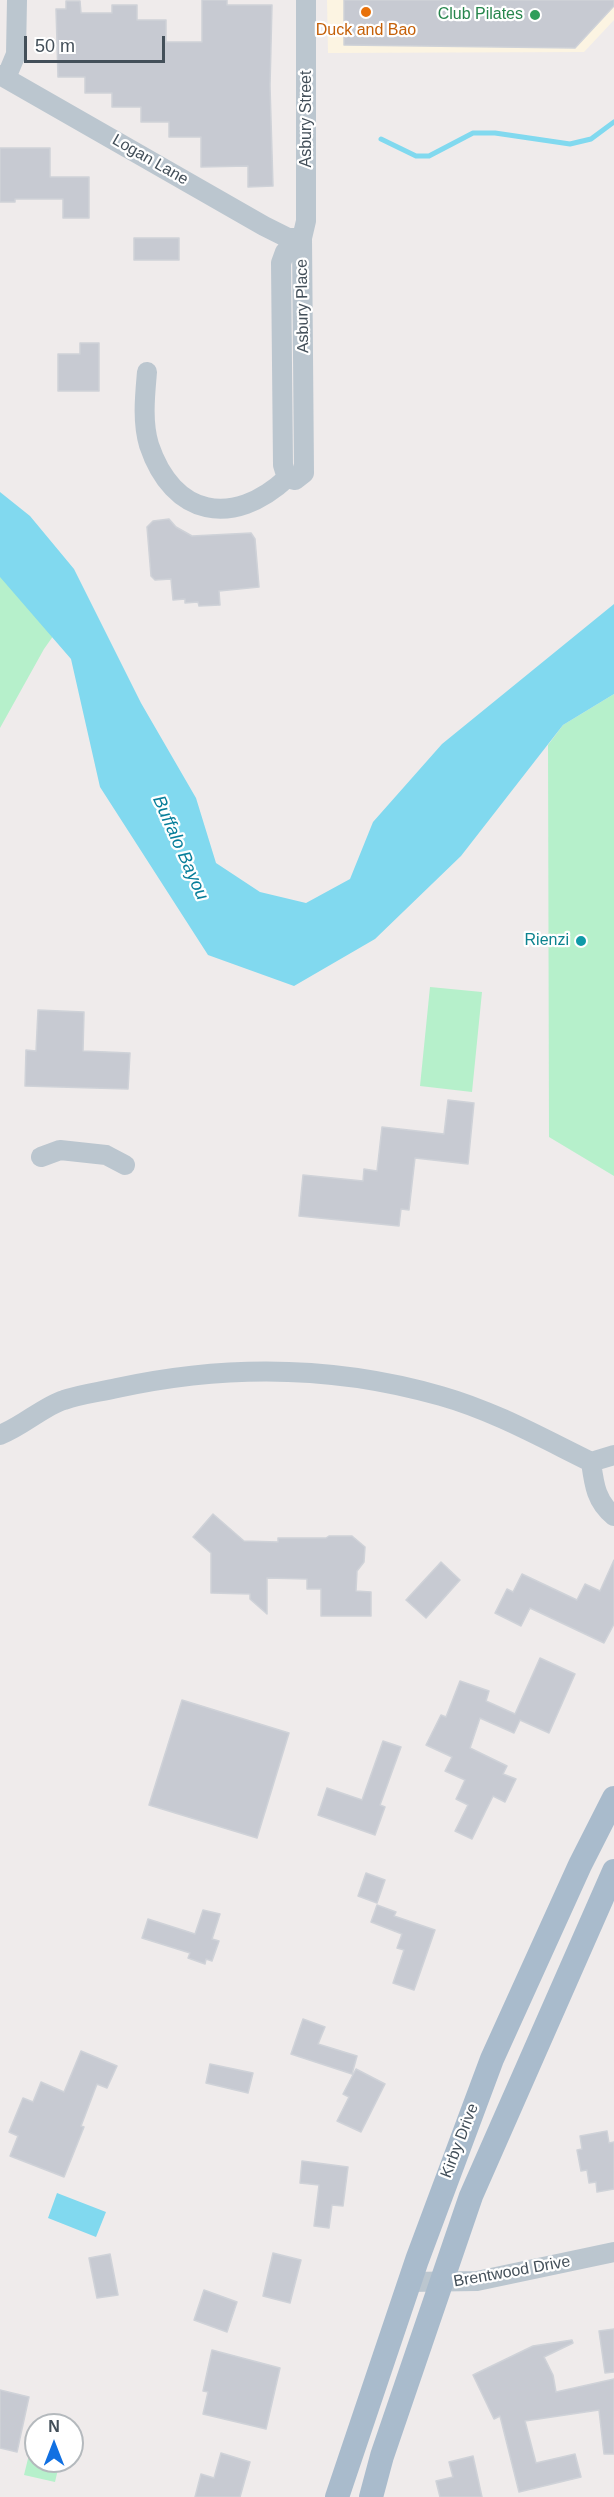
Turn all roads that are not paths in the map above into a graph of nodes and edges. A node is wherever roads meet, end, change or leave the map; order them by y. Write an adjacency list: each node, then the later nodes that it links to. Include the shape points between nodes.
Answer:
1 (17, 0): 3 (street, via 16,54)
2 (306, 0): 4 (street, Asbury Street, via 306,221)
3 (3, 76): 4 (street, Logan Lane, via 264,226 288,238)
4 (302, 238): 6 (street, Asbury Place, via 285,252 281,263); 7 (street, Asbury Place)
5 (147, 372): 8 (street, via 148,443 160,470 182,498 203,508 243,505)
6 (282, 384): 7 (street); 8 (street, Asbury Place, via 283,465)
7 (303, 385): 8 (street, Asbury Place, via 304,473 295,480)
8 (287, 478)
9 (40, 1157): 10 (street, via 60,1150 106,1155)
10 (125, 1165)
11 (19, 1427): 12 (street); 13 (street); 15 (street, via 62,1400 160,1379 278,1370 398,1385 443,1397 494,1415)
12 (0, 1435)
13 (0, 1449)
14 (614, 1455): 15 (street)
15 (591, 1462): 16 (street, via 596,1492)
16 (614, 1516)
17 (614, 1798): 20 (main road, Kirby Drive, via 492,2059)
18 (614, 1871): 21 (main road, Kirby Drive, via 471,2196)
19 (614, 2252): 21 (street, Brentwood Drive, via 477,2282)
20 (409, 2282): 21 (street, Brentwood Drive); 22 (main road, Kirby Drive)
21 (441, 2284): 23 (main road, Kirby Drive)
22 (337, 2497)
23 (371, 2497)

